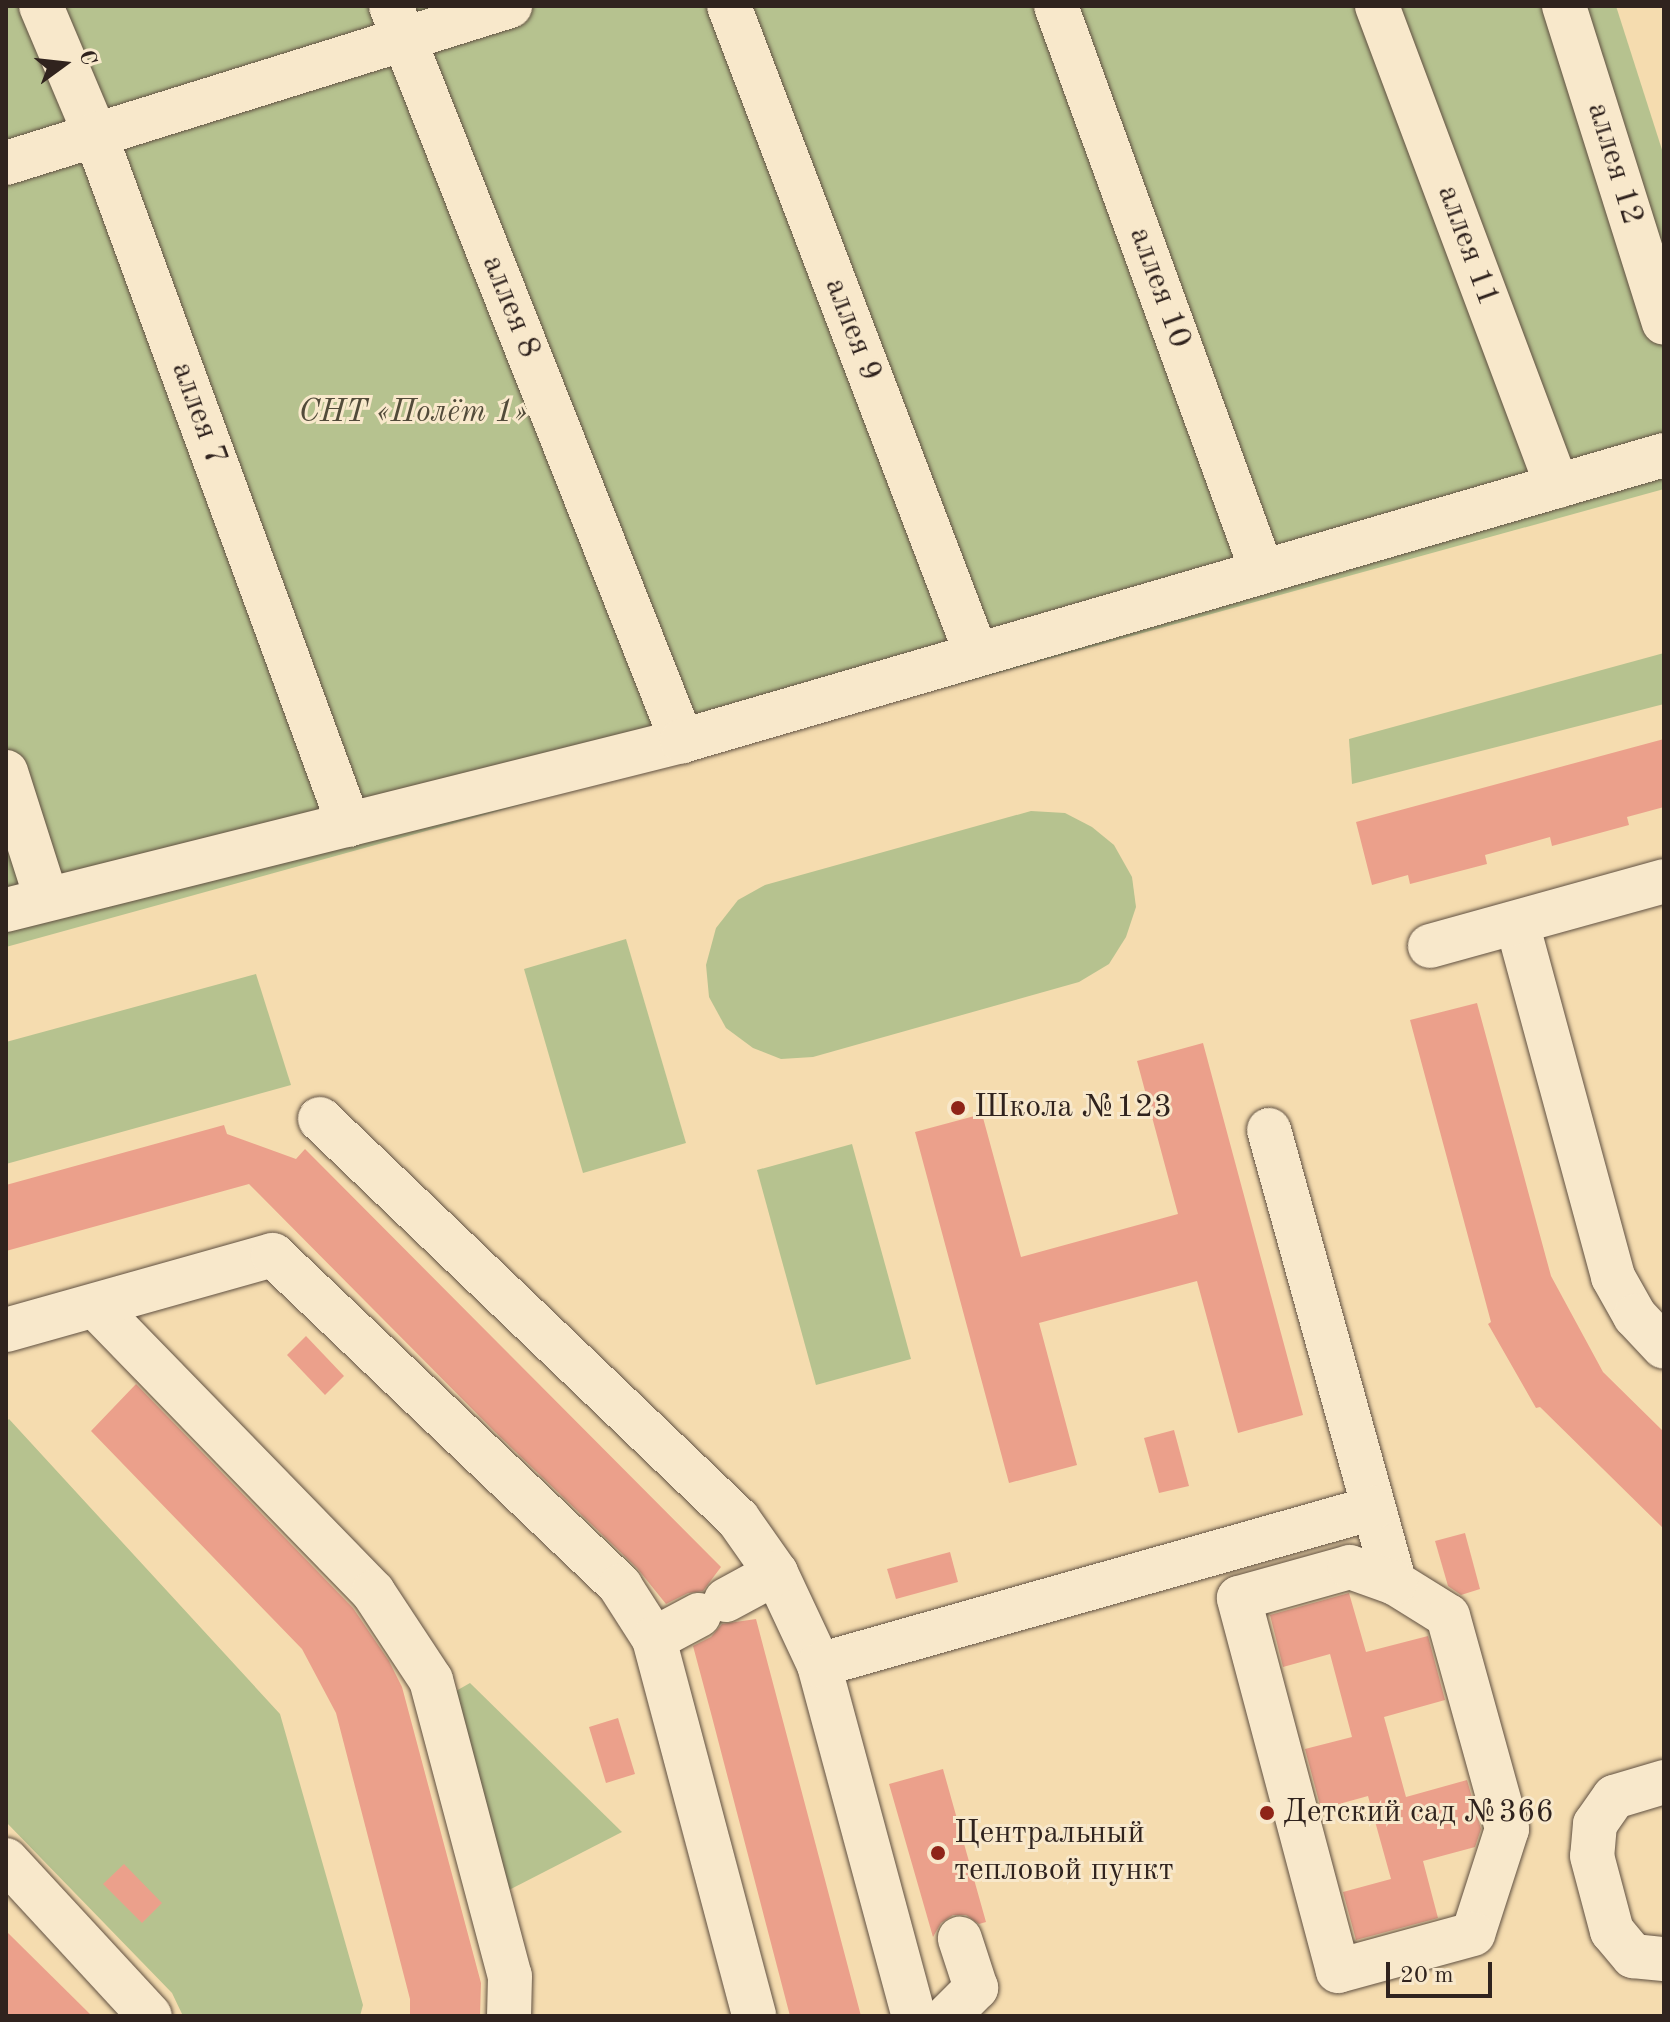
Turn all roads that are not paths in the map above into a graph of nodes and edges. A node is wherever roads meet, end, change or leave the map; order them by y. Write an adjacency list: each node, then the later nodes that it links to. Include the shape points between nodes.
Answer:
1 (41, 6): 8 (street, аллея 7)
2 (510, 6): 7 (street)
3 (729, 6): 14 (street, аллея 9)
4 (1056, 6): 13 (street, аллея 10)
5 (1377, 6): 12 (street, аллея 11)
6 (1564, 6): 10 (street, аллея 12)
7 (398, 24): 8 (street); 15 (street, аллея 8)
8 (95, 134): 9 (street); 17 (street, аллея 7)
9 (6, 163)
10 (1664, 323)
11 (1664, 455): 12 (street)
12 (1557, 486): 13 (street)
13 (1262, 571): 14 (street)
14 (976, 653): 15 (street)
15 (682, 741): 17 (street)
16 (6, 772): 19 (street)
17 (349, 825): 19 (street)
18 (1664, 881): 20 (street)
19 (26, 903)
20 (1517, 923): 21 (street); 26 (street, via 1613,1277 1635,1316)
21 (1430, 946)
22 (320, 1119): 28 (street, via 738,1519)
23 (1269, 1130): 27 (street)
24 (95, 1306): 25 (street); 30 (street, via 273,1255 620,1586); 37 (street, via 373,1592 431,1680 510,1976)
25 (6, 1330)
26 (1664, 1347)
27 (1373, 1508): 29 (street); 31 (street)
28 (776, 1573): 30 (street); 31 (street)
29 (1395, 1583): 29 (street, via 1350,1567 1239,1598 1338,1971 1473,1934 1507,1829 1448,1616)
30 (654, 1639): 38 (street)
31 (819, 1665): 39 (street)
32 (1664, 1782): 35 (street, via 1614,1797 1595,1824 1592,1856 1612,1931 1633,1956)
33 (6, 1860): 36 (street)
34 (960, 1939): 40 (street, via 976,1988)
35 (1664, 1959)
36 (150, 2016)
37 (509, 2016)
38 (754, 2016)
39 (914, 2016)
40 (948, 2016)

